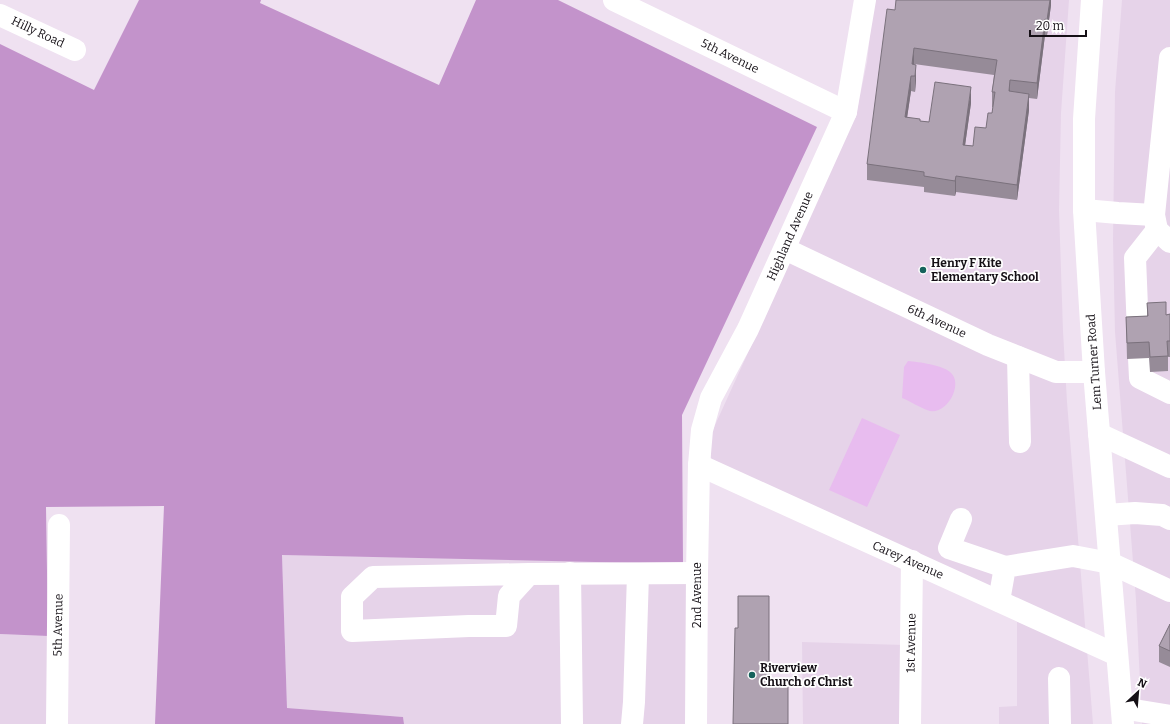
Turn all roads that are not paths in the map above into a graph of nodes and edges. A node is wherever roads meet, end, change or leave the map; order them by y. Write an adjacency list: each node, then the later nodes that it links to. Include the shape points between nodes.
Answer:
1 (614, 0): 7 (street, 5th Avenue)
2 (865, 0): 7 (street, Highland Avenue)
3 (1092, 0): 8 (street, Lem Turner Road, via 1084,119)
4 (0, 15): 5 (street, Hilly Road)
5 (75, 50)
6 (1170, 58): 9 (street)
7 (846, 112): 10 (street, Highland Avenue)
8 (1084, 210): 9 (street, via 1118,213); 14 (street, Lem Turner Road)
9 (1160, 229): 11 (street, via 1135,258)
10 (785, 249): 12 (street, 6th Avenue); 18 (street, Highland Avenue, via 748,329 711,398 702,430)
11 (1138, 332)
12 (1018, 357): 14 (street, 6th Avenue, via 1056,372); 17 (street)
13 (1139, 358): 15 (street, via 1140,378)
14 (1094, 372): 16 (street, Lem Turner Road)
15 (1170, 393)
16 (1099, 434): 19 (street); 20 (street, Lem Turner Road)
17 (1020, 442)
18 (699, 465): 24 (street, Carey Avenue); 28 (street, 2nd Avenue)
19 (1170, 467)
20 (1106, 514): 22 (street, via 1162,515); 25 (street, Lem Turner Road)
21 (961, 519): 26 (street, via 949,548)
22 (1170, 519)
23 (59, 525): 37 (street, 5th Avenue)
24 (912, 561): 32 (street, Carey Avenue); 41 (street, 1st Avenue)
25 (1110, 563): 26 (street, via 1073,556); 31 (street); 33 (street, Lem Turner Road)
26 (1005, 567): 32 (street)
27 (570, 573): 29 (street); 30 (street); 38 (street)
28 (697, 573): 30 (street); 40 (street, 2nd Avenue)
29 (529, 574): 29 (street, via 509,596 506,626 352,631 352,597 373,577)
30 (638, 574): 39 (street)
31 (1170, 591)
32 (999, 601): 33 (street, Carey Avenue)
33 (1117, 655): 35 (street, Lem Turner Road)
34 (1059, 678): 42 (street)
35 (1122, 716): 36 (street)
36 (1168, 718)
37 (56, 724)
38 (572, 724)
39 (632, 724)
40 (696, 724)
41 (910, 724)
42 (1060, 724)

